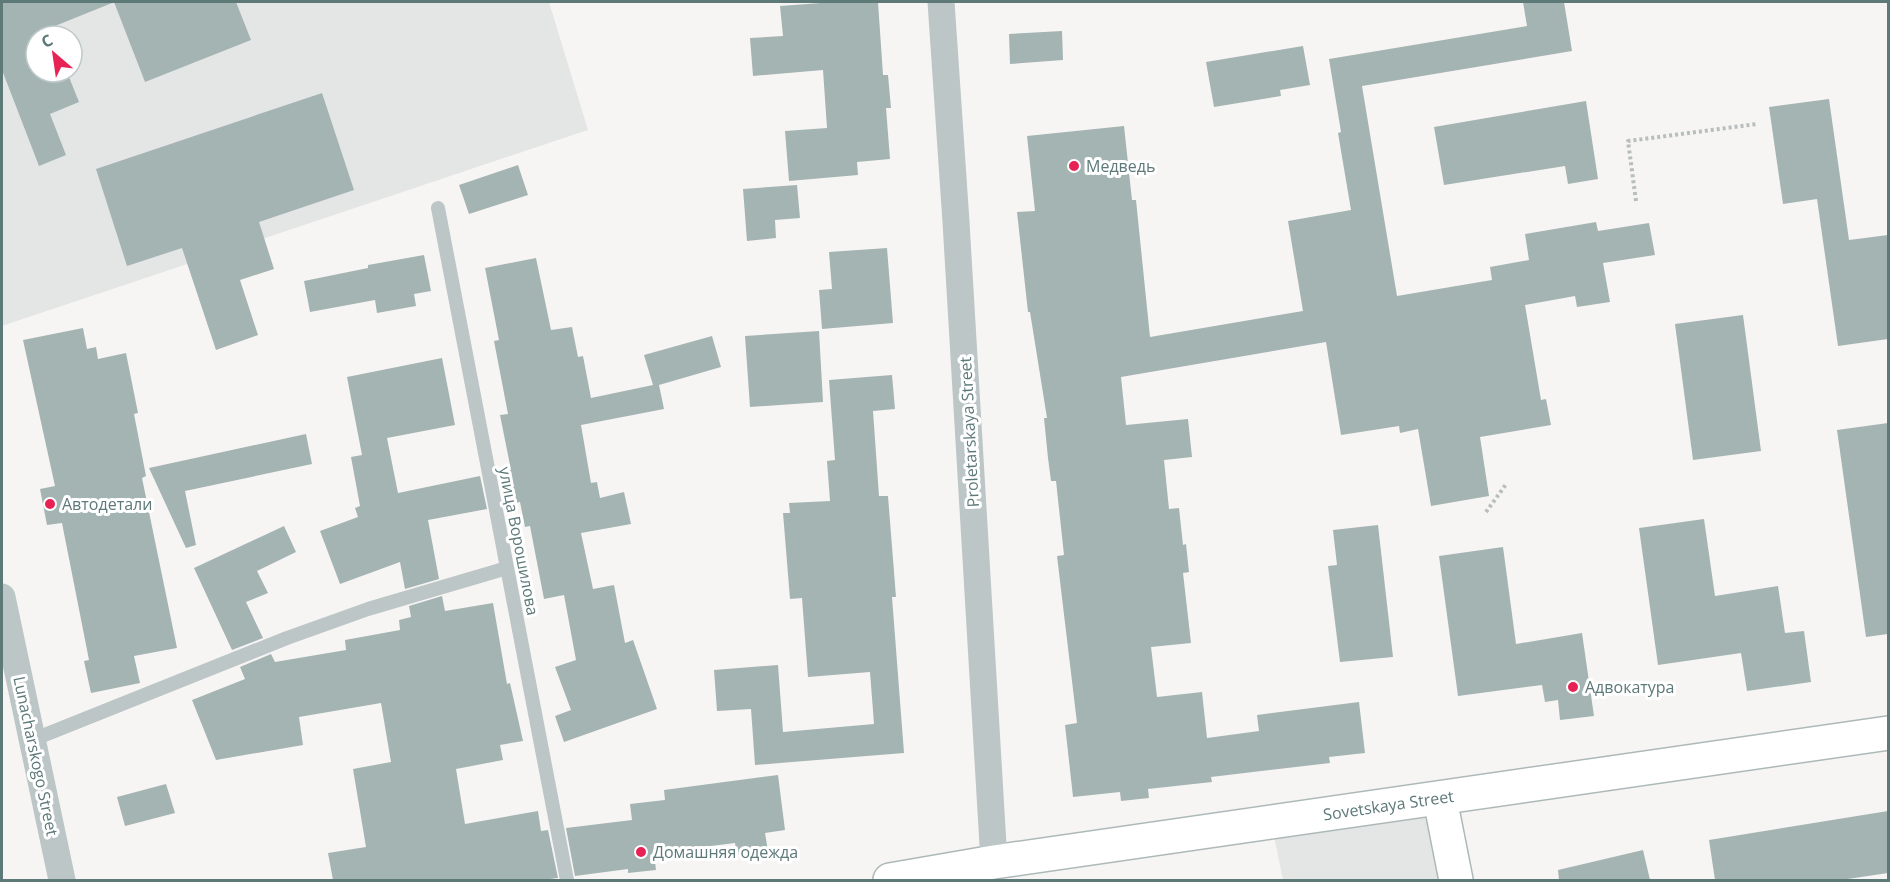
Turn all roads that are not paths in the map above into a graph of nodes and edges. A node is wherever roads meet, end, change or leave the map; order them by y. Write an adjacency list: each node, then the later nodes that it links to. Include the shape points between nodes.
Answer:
1 (941, 2): 8 (street, Proletarskaya Street)
2 (438, 208): 3 (lane, улица Ворошилова)
3 (507, 568): 6 (lane, via 368,609 287,638); 11 (lane, улица Ворошилова)
4 (2, 597): 6 (street, Lunacharskogo Street)
5 (1888, 733): 7 (street, Sovetskaya Street)
6 (32, 740): 10 (street, Lunacharskogo Street)
7 (1440, 799): 8 (street, Sovetskaya Street); 13 (street)
8 (994, 862): 9 (street, Sovetskaya Street)
9 (936, 876): 12 (street, Sovetskaya Street)
10 (62, 880)
11 (567, 880)
12 (890, 880)
13 (1456, 880)

